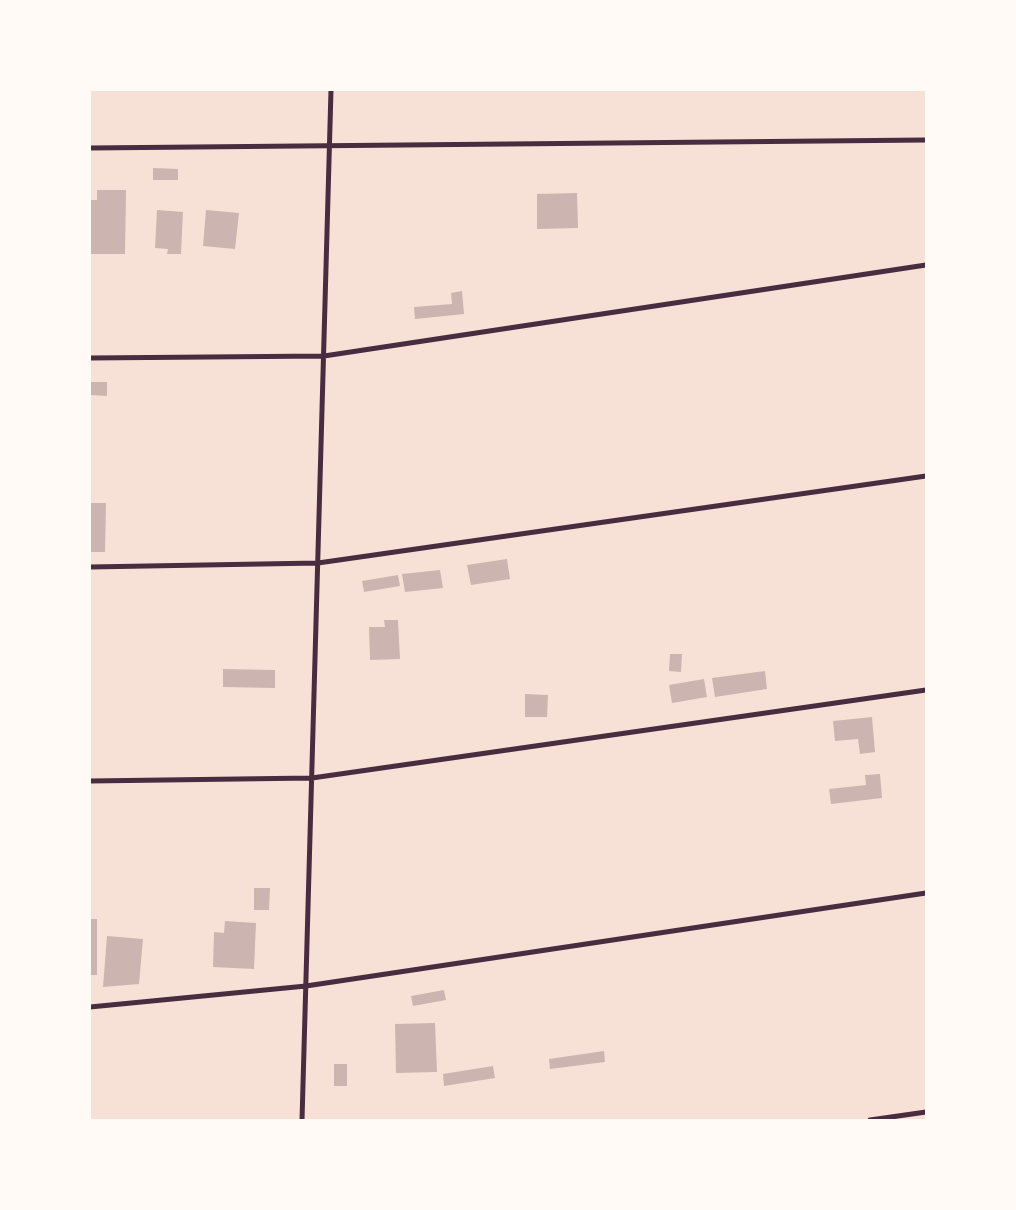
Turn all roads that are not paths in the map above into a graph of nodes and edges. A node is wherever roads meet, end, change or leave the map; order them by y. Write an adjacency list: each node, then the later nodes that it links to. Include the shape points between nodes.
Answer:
1 (331, 90): 3 (street)
2 (926, 140): 3 (street)
3 (330, 145): 4 (street); 6 (street)
4 (90, 148)
5 (926, 265): 6 (street)
6 (324, 356): 7 (street); 9 (street)
7 (90, 358)
8 (926, 476): 9 (street)
9 (318, 563): 10 (street); 12 (street)
10 (90, 566)
11 (926, 690): 12 (street)
12 (312, 778): 13 (street); 15 (street)
13 (90, 781)
14 (926, 893): 15 (street)
15 (306, 986): 16 (street); 18 (street)
16 (90, 1007)
17 (926, 1112): 19 (street)
18 (302, 1120)
19 (870, 1120)

